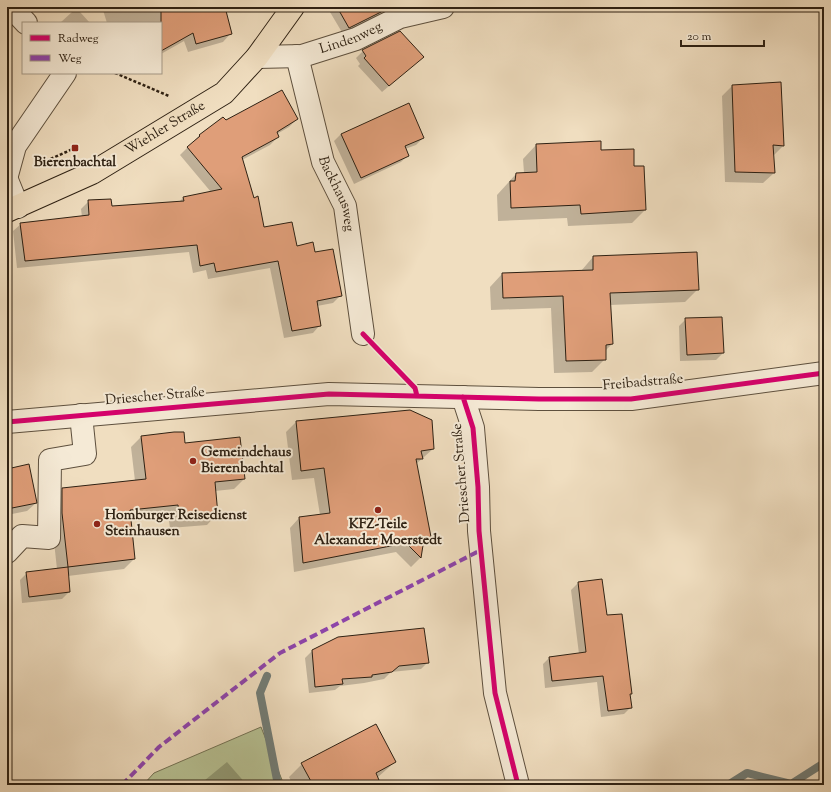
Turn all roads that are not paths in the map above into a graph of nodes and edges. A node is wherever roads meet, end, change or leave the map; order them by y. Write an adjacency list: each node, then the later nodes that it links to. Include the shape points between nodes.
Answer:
1 (11, 7): 4 (street)
2 (293, 7): 6 (main road, Wiehler Straße)
3 (442, 7): 5 (street, Lindenweg, via 400,17 356,39)
4 (25, 22)
5 (297, 56): 6 (street, Lindenweg); 11 (street, Backhausweg, via 323,162 345,206)
6 (257, 57): 10 (main road, Wiehler Straße, via 224,93 195,112 92,173)
7 (64, 74): 8 (street, via 15,146)
8 (7, 175)
9 (7, 180): 10 (street)
10 (12, 209)
11 (363, 334)
12 (824, 373): 13 (street, Freibadstraße, via 631,399)
13 (463, 397): 14 (street, Driescher Straße, via 329,394); 17 (street, Driescher Straße, via 473,428 479,531 495,693)
14 (81, 415): 15 (street, Driescher Straße); 16 (street, via 85,454 50,460 49,538 22,536)
15 (7, 422)
16 (7, 552)
17 (518, 785)

